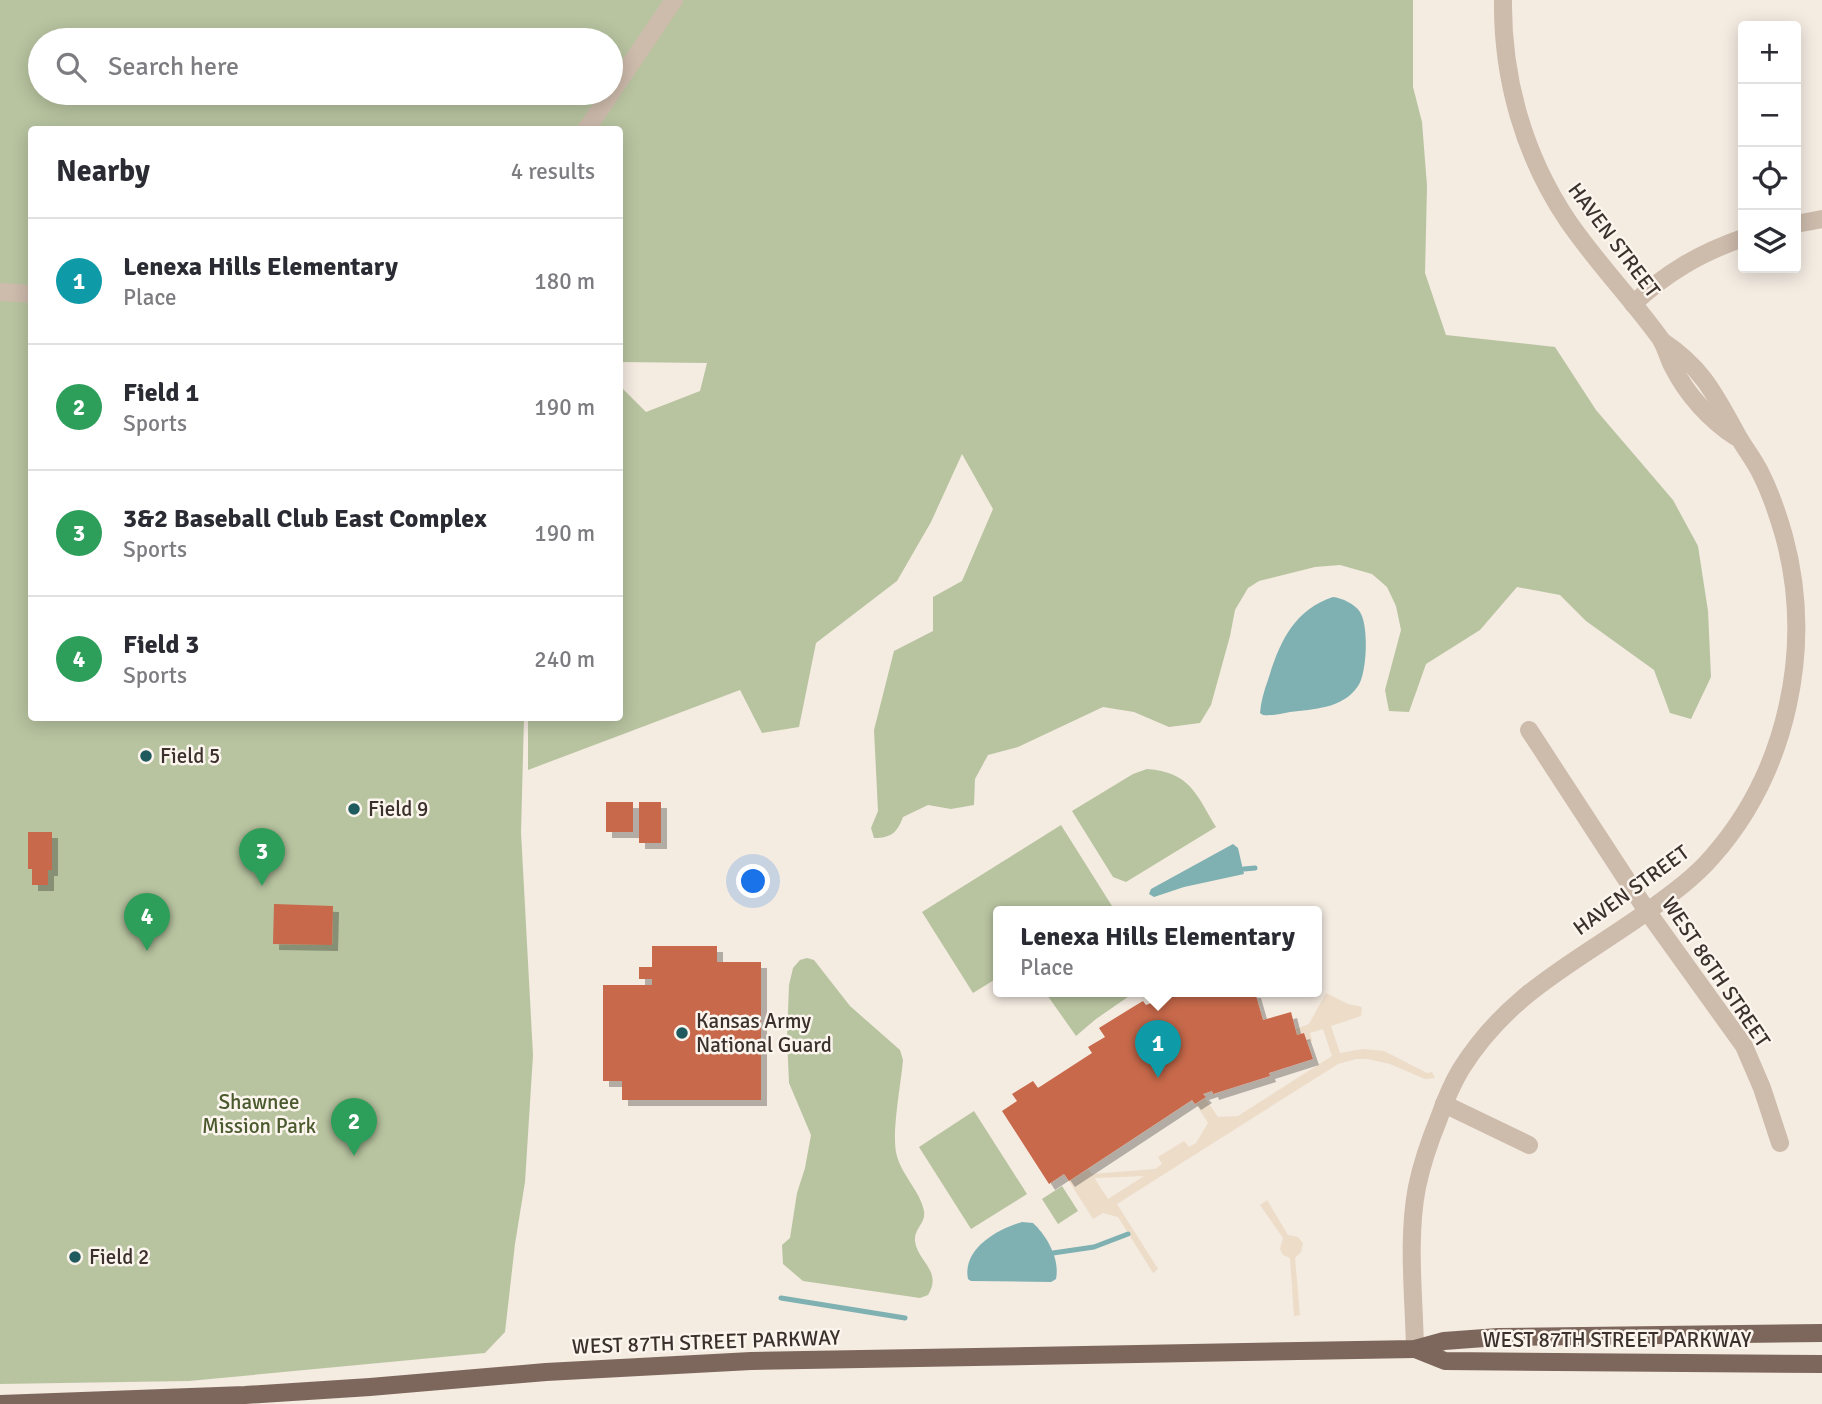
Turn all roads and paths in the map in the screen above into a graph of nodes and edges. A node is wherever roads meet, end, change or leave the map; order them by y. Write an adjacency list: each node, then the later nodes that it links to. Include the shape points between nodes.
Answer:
1 (674, 0): 3 (street)
2 (1503, 0): 11 (street, HAVEN STREET, via 1509,80 1536,163 1569,223)
3 (623, 75)
4 (603, 105): 5 (street)
5 (589, 126)
6 (1822, 219): 7 (street)
7 (1801, 223)
8 (1738, 240): 11 (street, via 1684,263)
9 (0, 292): 10 (street)
10 (28, 294)
11 (1633, 304): 13 (street, HAVEN STREET, via 1662,341 1684,355 1709,383 1760,472 1779,516 1797,611 1790,698 1770,766 1750,806 1711,858)
12 (1529, 730): 13 (street, WEST 86TH STREET)
13 (1647, 911): 14 (street, HAVEN STREET, via 1525,994 1476,1048); 15 (street, WEST 86TH STREET, via 1744,1046)
14 (1444, 1104): 16 (street); 18 (street, HAVEN STREET, via 1415,1196)
15 (1780, 1143)
16 (1529, 1145)
17 (1822, 1333): 18 (main road, WEST 87TH STREET PARKWAY, via 1498,1337 1444,1341)
18 (1415, 1349): 19 (main road, WEST 87TH STREET PARKWAY, via 1444,1362); 20 (main road, WEST 87TH STREET PARKWAY, via 818,1359 545,1372 258,1394)
19 (1822, 1364)
20 (0, 1404)

